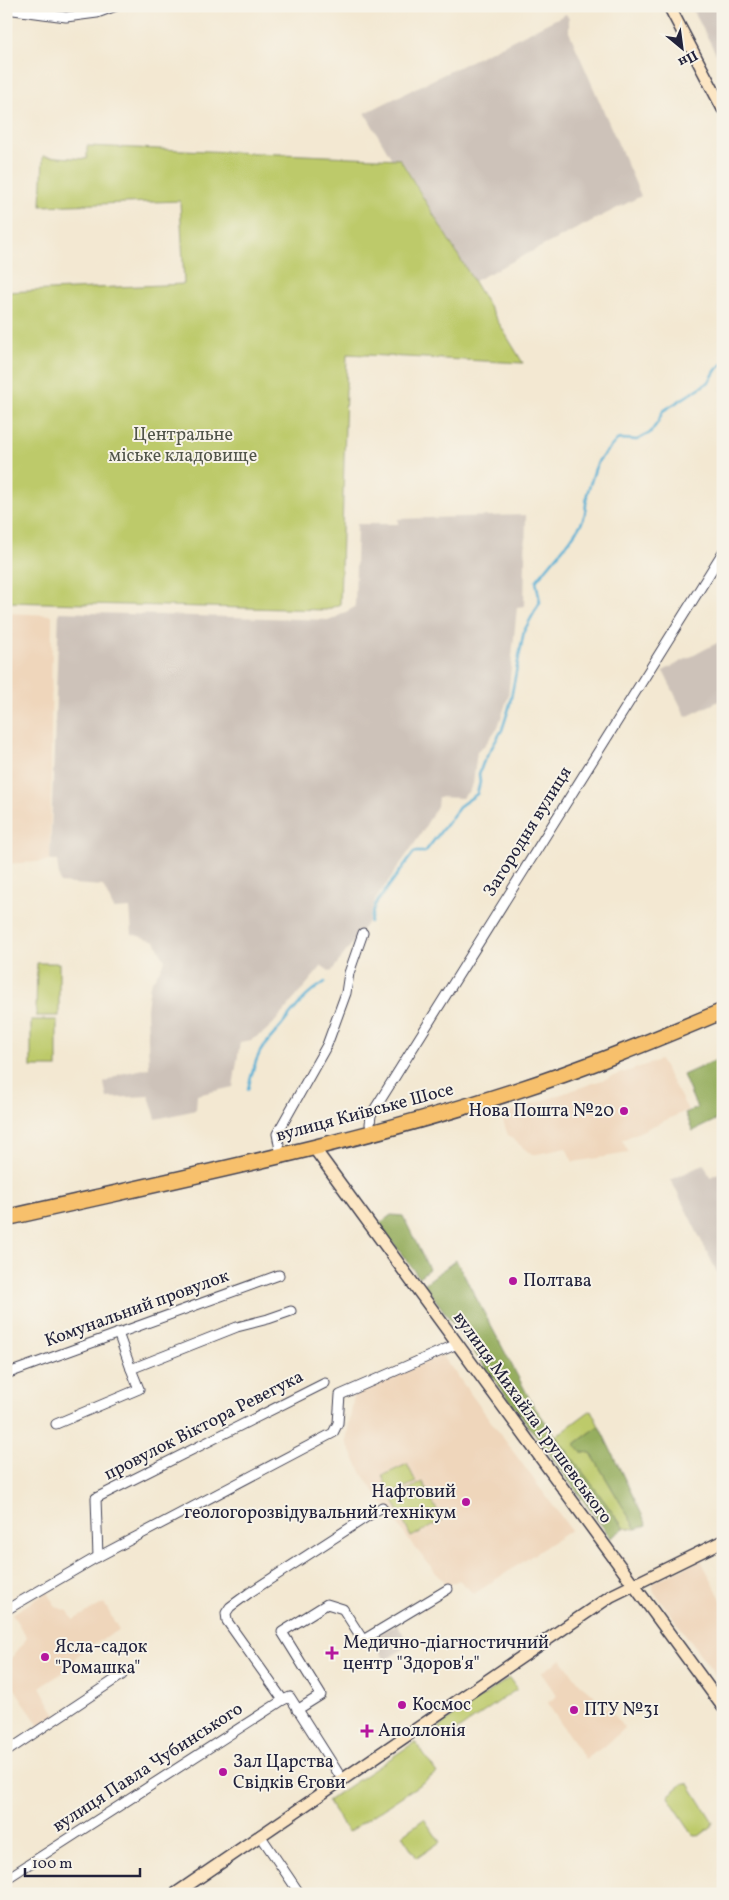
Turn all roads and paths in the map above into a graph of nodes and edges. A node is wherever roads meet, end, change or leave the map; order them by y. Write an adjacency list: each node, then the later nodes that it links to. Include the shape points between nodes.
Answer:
1 (116, 6): 3 (street, via 97,13 66,17)
2 (669, 6): 4 (main road)
3 (6, 9)
4 (723, 109)
5 (723, 552): 8 (street, Загородня вулиця, via 371,1115)
6 (363, 933): 10 (street, via 326,1045 277,1134)
7 (723, 1011): 8 (highway, вулиця Київське Шосе, via 546,1080)
8 (372, 1132): 9 (highway, вулиця Київське Шосе)
9 (314, 1148): 10 (highway, вулиця Київське Шосе); 15 (main road, вулиця Михайла Грушевського)
10 (281, 1155): 11 (highway, вулиця Київське Шосе)
11 (6, 1218)
12 (279, 1275): 14 (street, Комунальний провулок)
13 (291, 1311): 16 (street, via 237,1327)
14 (118, 1334): 16 (street); 17 (street, Комунальний провулок)
15 (457, 1344): 22 (street, via 340,1395 338,1423 333,1433); 23 (main road, вулиця Михайла Грушевського)
16 (131, 1369): 19 (street, via 139,1390)
17 (6, 1374)
18 (325, 1384): 22 (street, провулок Віктора Ревегука, via 96,1498)
19 (56, 1424)
20 (382, 1507): 27 (street, via 250,1593 226,1613 226,1622)
21 (723, 1541): 23 (main road)
22 (98, 1557): 25 (street)
23 (632, 1586): 28 (main road, вулиця Михайла Грушевського); 31 (main road, via 611,1596)
24 (448, 1589): 29 (street, via 363,1640 343,1609 327,1604 282,1632 321,1695)
25 (6, 1610)
26 (122, 1675): 30 (street)
27 (283, 1700): 29 (street, via 290,1697); 33 (street, вулиця Павла Чубинського)
28 (723, 1707)
29 (297, 1710): 31 (street)
30 (6, 1752)
31 (342, 1779): 32 (main road)
32 (260, 1835): 34 (main road); 35 (street)
33 (6, 1879)
34 (174, 1894)
35 (300, 1894)

